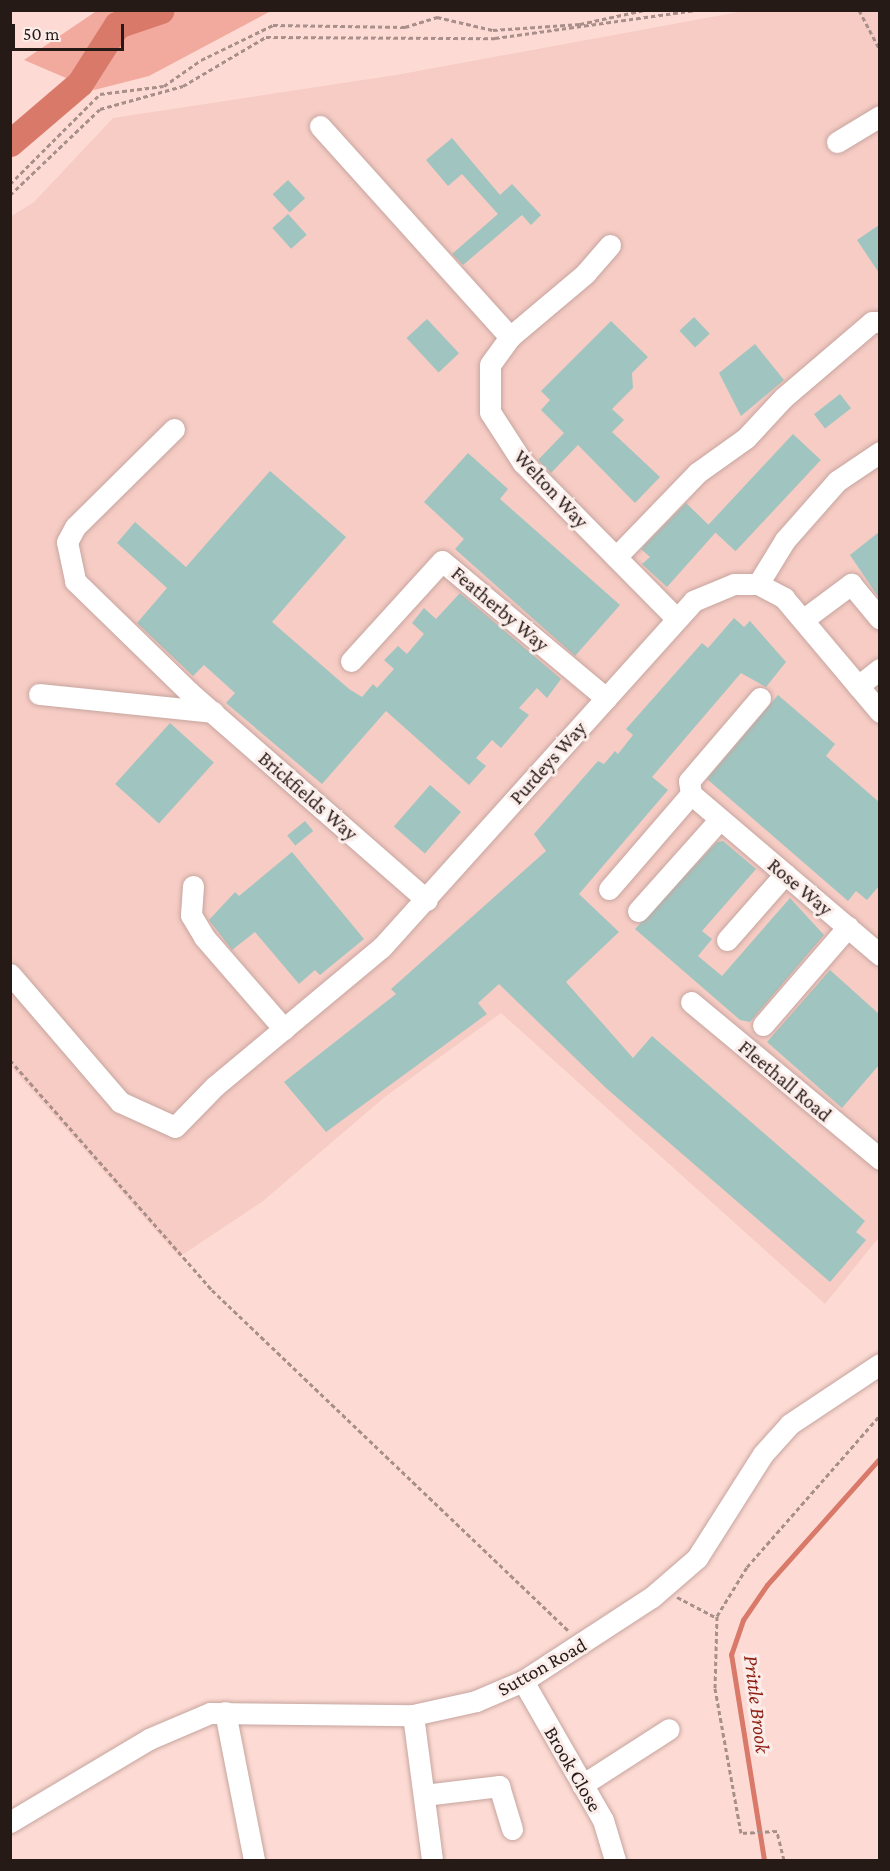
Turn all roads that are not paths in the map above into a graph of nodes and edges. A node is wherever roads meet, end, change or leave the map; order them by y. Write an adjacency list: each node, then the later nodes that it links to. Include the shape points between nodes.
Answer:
1 (879, 116): 3 (street)
2 (320, 126): 6 (street)
3 (837, 142)
4 (610, 245): 6 (street, Welton Way, via 586,273)
5 (879, 322): 9 (street, via 872,322 783,398 746,438 697,473)
6 (510, 337): 9 (street, Welton Way, via 490,365 490,412 523,463)
7 (174, 429): 20 (street, Brickfields Way, via 75,527 67,542 75,580)
8 (879, 452): 10 (street, via 837,481 785,540)
9 (616, 557): 11 (street, Welton Way)
10 (758, 584): 11 (street, Purdeys Way, via 712,590); 12 (street, via 784,598)
11 (676, 618): 18 (street, Purdeys Way)
12 (804, 619): 13 (street, via 851,584); 16 (street)
13 (879, 619)
14 (351, 661): 18 (street, Featherby Way, via 442,561)
15 (879, 669): 16 (street)
16 (858, 686): 21 (street)
17 (39, 694): 20 (street)
18 (606, 698): 27 (street, Purdeys Way)
19 (760, 698): 22 (street, via 688,781)
20 (213, 712): 27 (street, Brickfields Way)
21 (879, 712)
22 (691, 794): 23 (street, Rose Way); 26 (street)
23 (720, 819): 24 (street, Rose Way); 28 (street)
24 (785, 874): 29 (street, Rose Way); 30 (street)
25 (193, 886): 35 (street, via 191,915 204,937)
26 (609, 889)
27 (427, 900): 35 (street, Purdeys Way, via 382,947)
28 (638, 911)
29 (848, 927): 31 (street, Rose Way); 34 (street)
30 (727, 940)
31 (879, 955)
32 (10, 974): 35 (street, Purdeys Way, via 120,1102 175,1127 215,1086)
33 (691, 1002): 36 (street, Fleethall Road)
34 (763, 1025)
35 (284, 1029)
36 (879, 1159)
37 (879, 1364): 38 (street, Sutton Road, via 790,1424 763,1454 697,1558 663,1588 584,1645)
38 (523, 1682): 40 (street, Sutton Road, via 476,1701); 42 (street, Brook Close)
39 (225, 1712): 40 (street, Sutton Road); 44 (street, Sutton Road, via 185,1721 149,1739); 46 (street)
40 (413, 1715): 43 (street)
41 (669, 1729): 42 (street)
42 (582, 1785): 48 (street, Brook Close, via 603,1820)
43 (424, 1795): 45 (street, via 500,1785); 47 (street)
44 (10, 1822)
45 (512, 1828)
46 (254, 1860)
47 (432, 1860)
48 (615, 1860)

